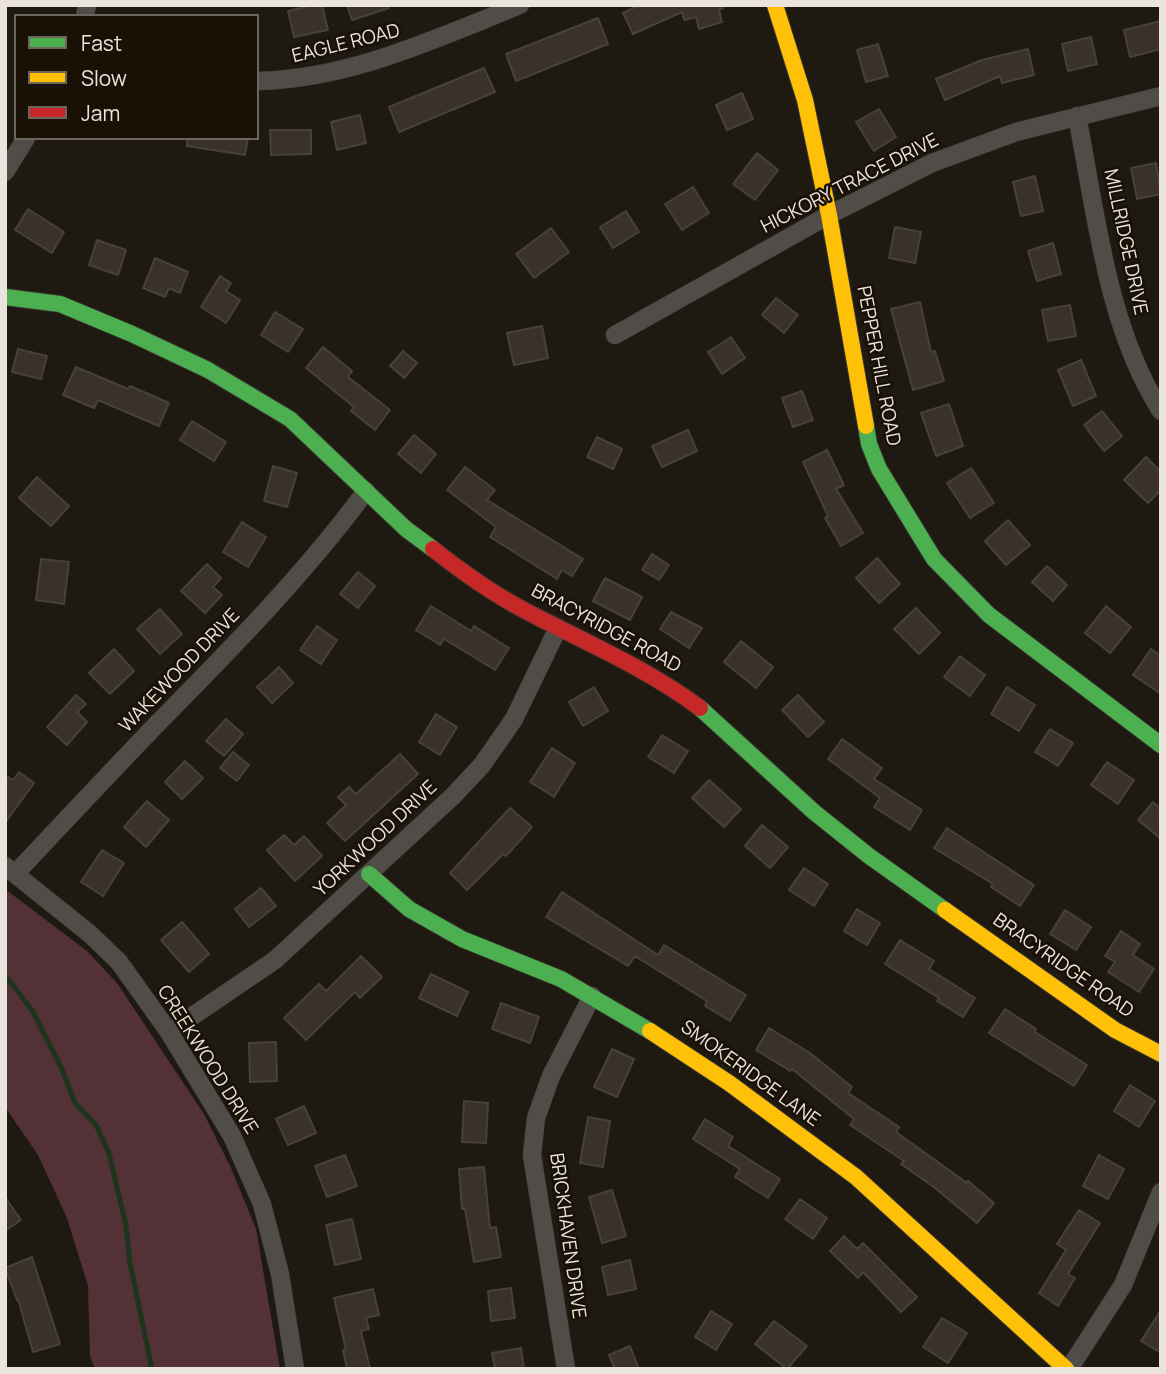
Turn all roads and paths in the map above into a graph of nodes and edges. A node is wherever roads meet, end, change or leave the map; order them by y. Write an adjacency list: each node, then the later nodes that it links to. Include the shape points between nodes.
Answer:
1 (520, 5): 3 (street, EAGLE ROAD, via 414,48 346,69)
2 (775, 5): 8 (street, PEPPER HILL ROAD, via 805,100)
3 (259, 81)
4 (1161, 96): 5 (street, HICKORY TRACE DRIVE)
5 (1077, 116): 8 (street, HICKORY TRACE DRIVE, via 1016,132 932,163); 11 (street, MILLRIDGE DRIVE, via 1124,338)
6 (25, 140): 7 (street)
7 (5, 172)
8 (829, 215): 10 (street, HICKORY TRACE DRIVE); 14 (street, PEPPER HILL ROAD, via 869,444 897,501 934,559 989,615)
9 (5, 297): 12 (street, BRACYRIDGE ROAD, via 60,304 208,370 290,419)
10 (615, 335)
11 (1161, 411)
12 (366, 491): 13 (street, BRACYRIDGE ROAD, via 406,529 487,589); 15 (street, WAKEWOOD DRIVE, via 271,608)
13 (558, 628): 16 (street, YORKWOOD DRIVE, via 514,719 482,765); 19 (street, BRACYRIDGE ROAD, via 676,690 869,856 1115,1030)
14 (1161, 745)
15 (10, 870): 18 (street, CREEKWOOD DRIVE, via 119,962)
16 (369, 874): 17 (street, SMOKERIDGE LANE, via 409,909 462,939); 18 (street, YORKWOOD DRIVE, via 275,960)
17 (592, 996): 22 (street, BRICKHAVEN DRIVE, via 536,1118 532,1155); 23 (street, SMOKERIDGE LANE, via 680,1049 856,1177)
18 (169, 1032): 21 (street, CREEKWOOD DRIVE, via 232,1136 262,1204 280,1274)
19 (1161, 1054)
20 (1161, 1192): 23 (street, via 1123,1285)
21 (295, 1369)
22 (566, 1369)
23 (1068, 1369)

